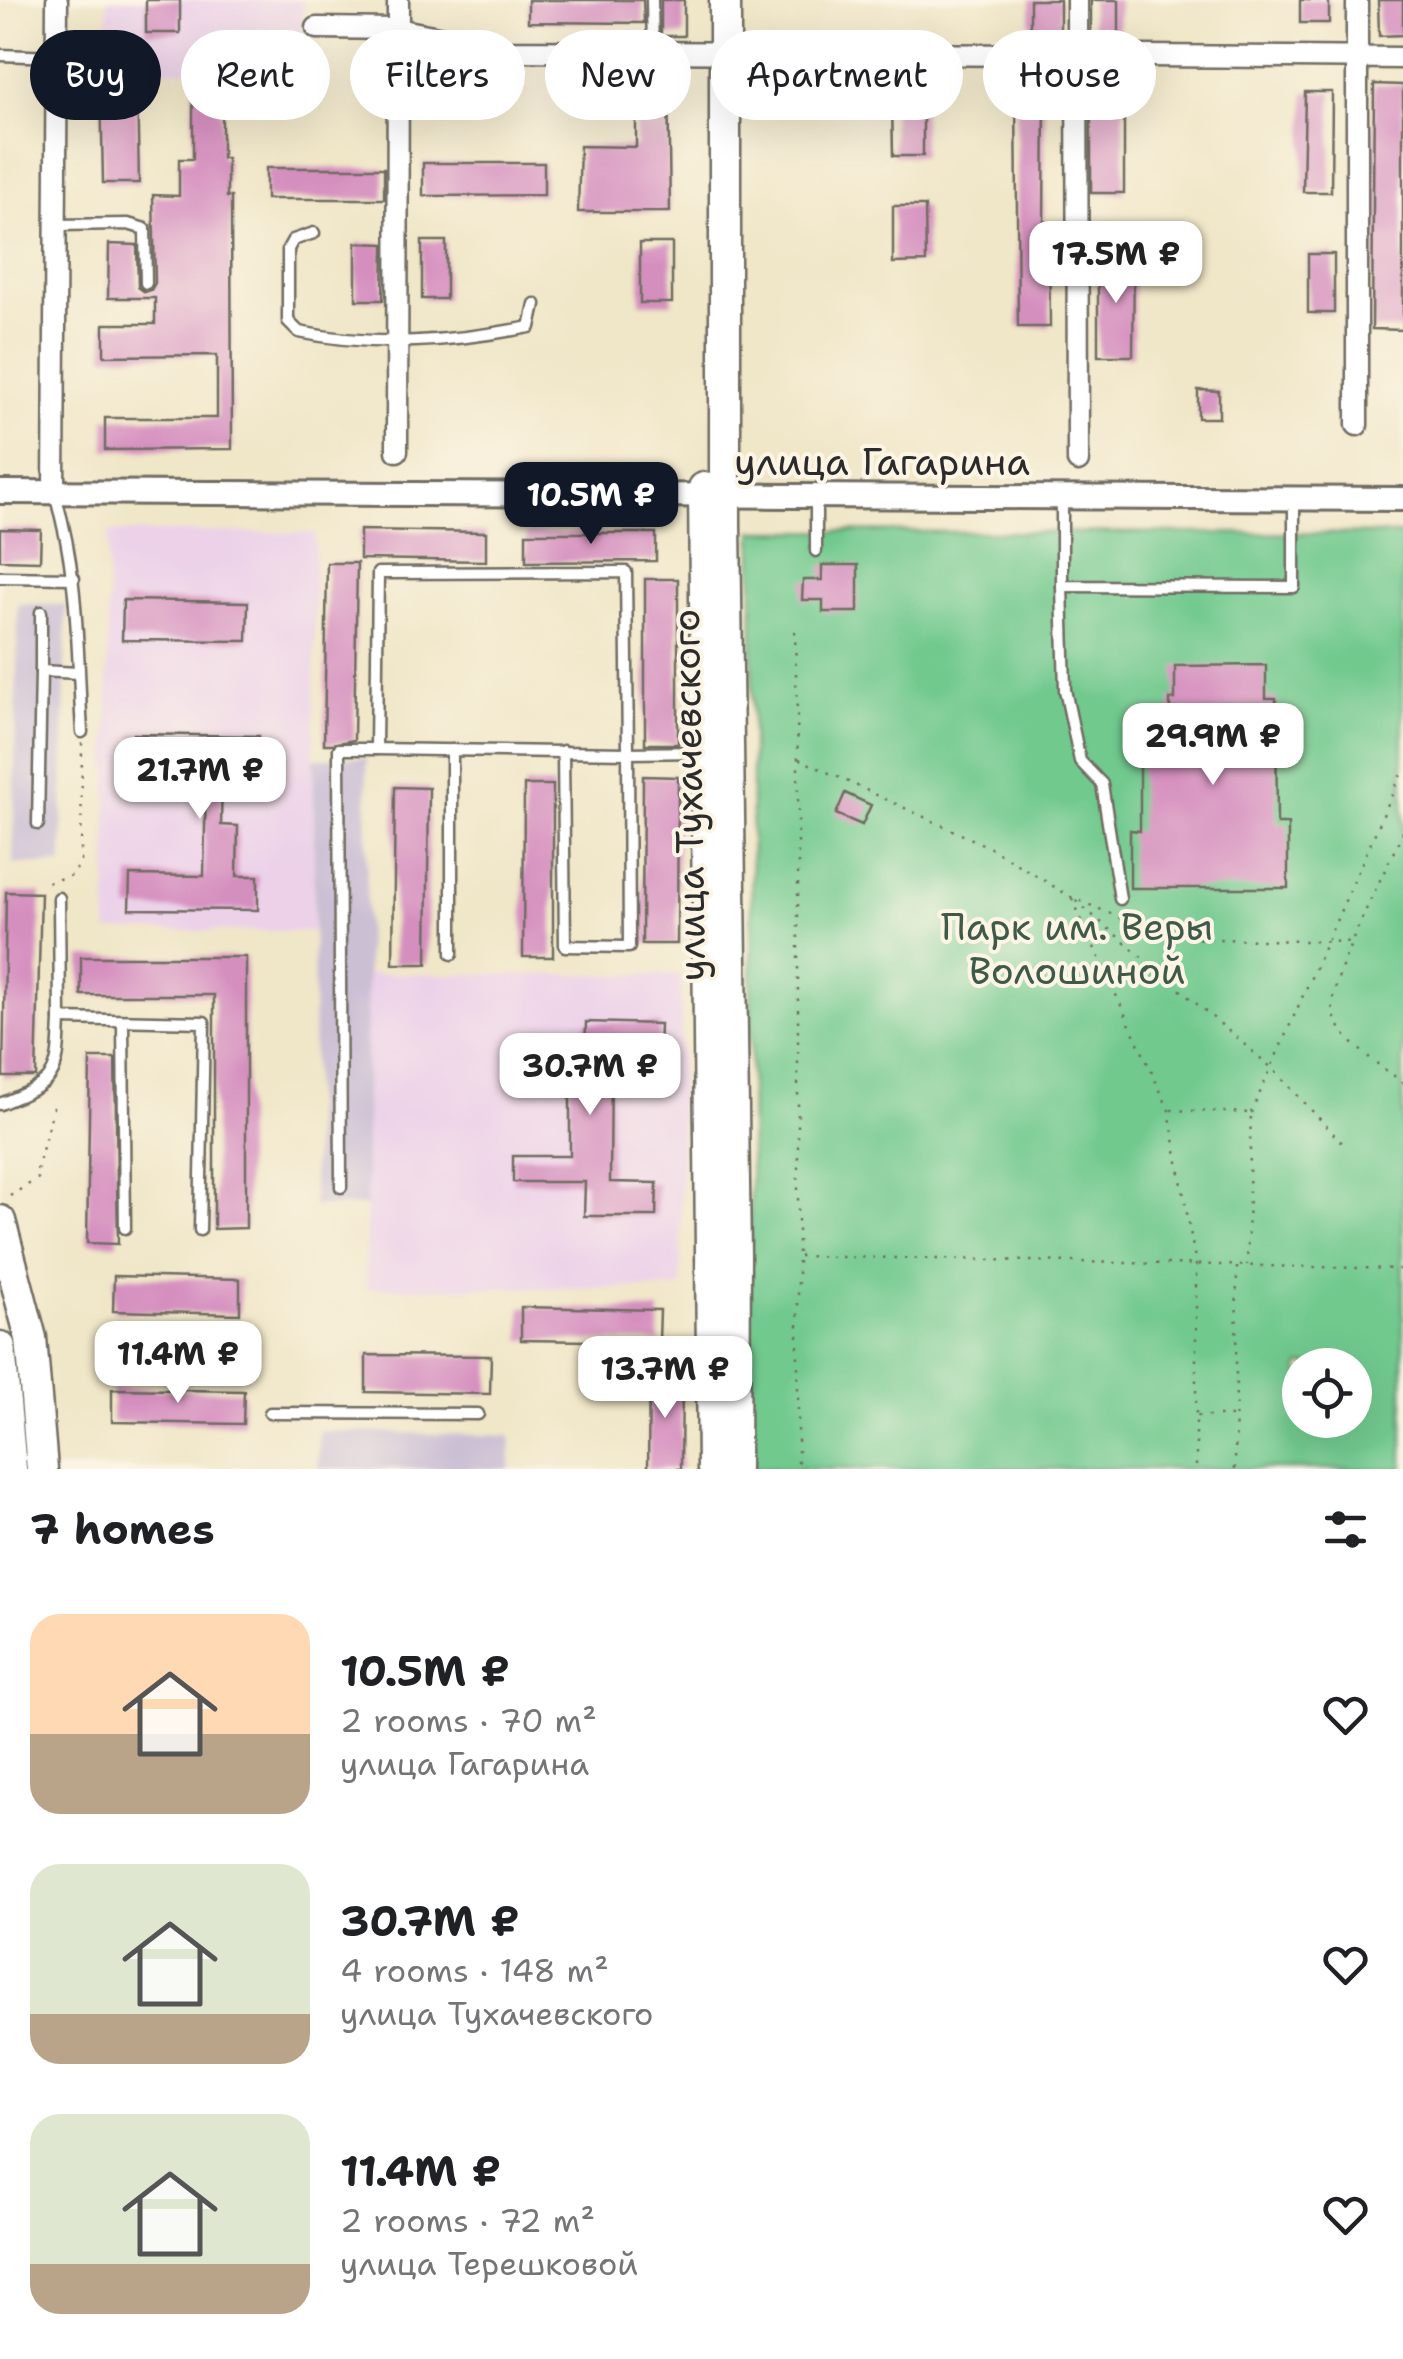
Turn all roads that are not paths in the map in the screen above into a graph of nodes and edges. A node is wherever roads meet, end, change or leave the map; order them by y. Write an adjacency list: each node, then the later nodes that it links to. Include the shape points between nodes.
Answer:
1 (57, 0): 10 (street)
2 (398, 0): 9 (street)
3 (652, 0): 11 (lane)
4 (704, 0): 14 (main road, улица Тухачевского)
5 (724, 0): 12 (main road, улица Тухачевского)
6 (1077, 0): 13 (street)
7 (1357, 0): 19 (street)
8 (317, 28): 9 (street)
9 (397, 29): 15 (street); 28 (street)
10 (56, 30)
11 (652, 30)
12 (718, 30)
13 (1077, 30)
14 (711, 37)
15 (545, 52)
16 (0, 55): 17 (lane)
17 (30, 56)
18 (1156, 57): 19 (street)
19 (1357, 58): 20 (street); 29 (street)
20 (1403, 58)
21 (56, 120): 24 (street)
22 (714, 120): 34 (main road, улица Тухачевского)
23 (1077, 120): 31 (street)
24 (55, 225): 26 (lane, via 144,229); 33 (street)
25 (314, 233): 28 (lane, via 288,249 288,321 312,335)
26 (146, 283)
27 (535, 304): 28 (lane, via 530,327)
28 (396, 344): 30 (street)
29 (1357, 425)
30 (396, 451)
31 (1078, 461)
32 (0, 492): 33 (street, улица Гагарина)
33 (54, 492): 34 (street, улица Гагарина); 41 (lane)
34 (715, 496): 35 (street, улица Гагарина); 51 (main road, улица Тухачевского)
35 (816, 497): 36 (street, улица Гагарина); 39 (lane)
36 (1062, 498): 37 (street, улица Гагарина); 42 (lane)
37 (1294, 498): 38 (street, улица Гагарина); 42 (lane, via 1294,587)
38 (1403, 500)
39 (816, 551)
40 (0, 577): 41 (lane)
41 (74, 578): 45 (lane)
42 (1062, 586): 54 (lane, via 1066,690 1080,761 1102,784)
43 (42, 612): 44 (lane)
44 (40, 671): 45 (lane); 52 (lane)
45 (78, 673): 46 (lane)
46 (82, 732)
47 (376, 750): 48 (lane); 50 (lane, via 378,573 626,572); 59 (lane, via 340,750)
48 (452, 750): 49 (lane); 55 (lane)
49 (564, 752): 50 (lane); 50 (lane, via 564,946 629,947)
50 (628, 752): 51 (lane)
51 (717, 752): 68 (main road, улица Тухачевского); 69 (main road, улица Тухачевского, via 735,1255)
52 (38, 824)
53 (59, 898): 56 (lane)
54 (1120, 899)
55 (452, 954)
56 (60, 1020): 57 (lane); 58 (lane, via 58,1065 43,1086)
57 (123, 1022): 61 (lane); 62 (lane, via 204,1022)
58 (0, 1104)
59 (341, 1186)
60 (5, 1208): 67 (main road, via 31,1338)
61 (125, 1228)
62 (200, 1230)
63 (0, 1347): 66 (main road)
64 (270, 1413): 65 (lane)
65 (478, 1414)
66 (11, 1469)
67 (42, 1469)
68 (713, 1469)
69 (734, 1469)

